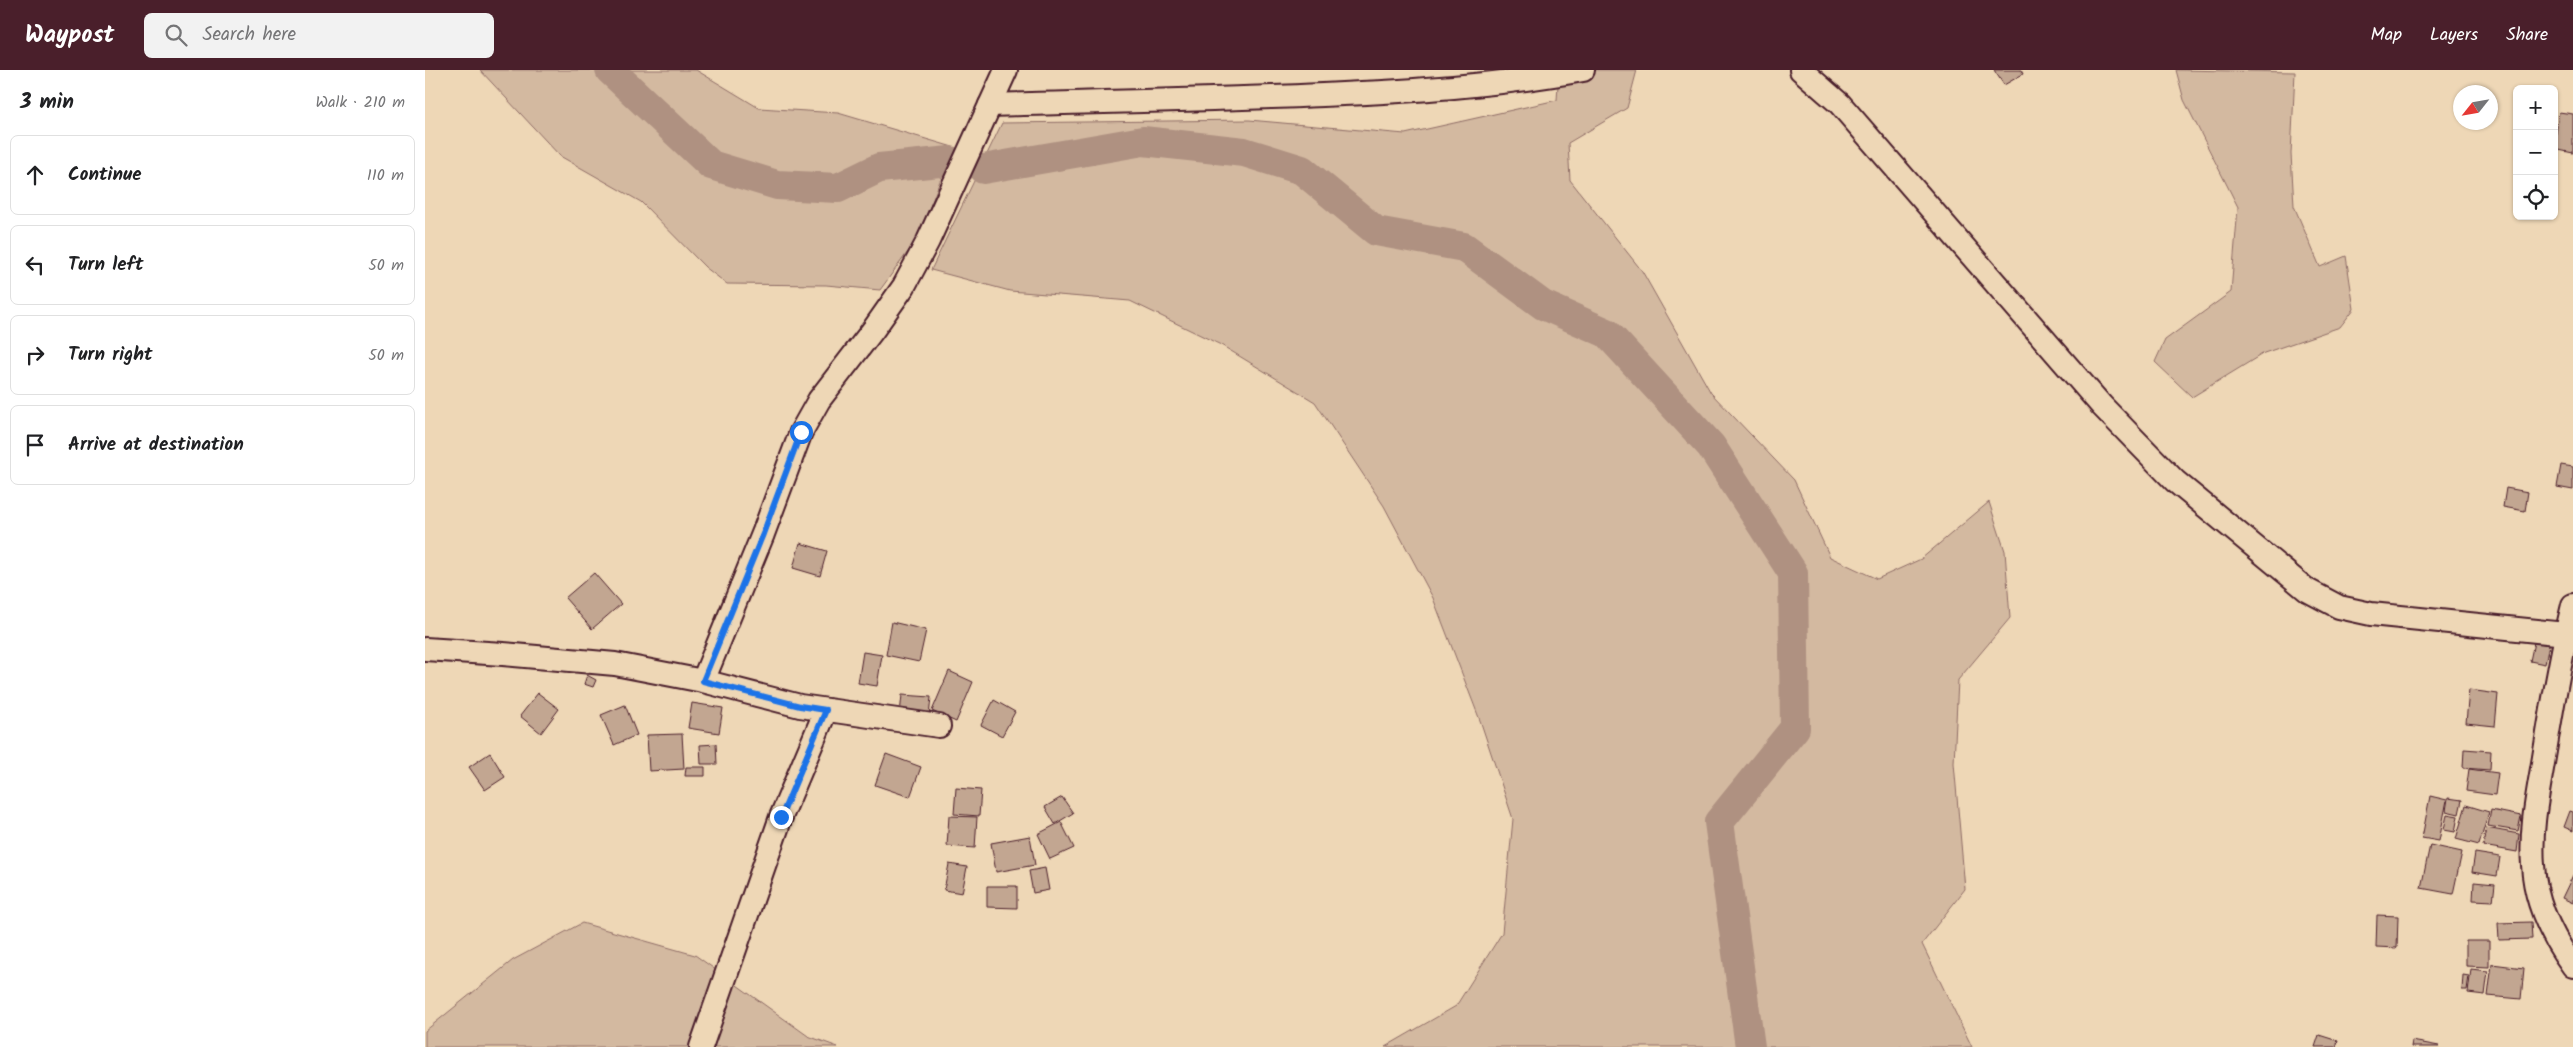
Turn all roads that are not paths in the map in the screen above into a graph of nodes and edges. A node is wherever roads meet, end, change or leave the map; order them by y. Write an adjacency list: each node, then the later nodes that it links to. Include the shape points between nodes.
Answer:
1 (1006, 70): 4 (street)
2 (1583, 70): 4 (street, via 1435,90)
3 (1801, 70): 6 (street, via 1840,104 2128,433 2175,481 2307,590 2339,607 2371,614)
4 (990, 105): 8 (street, via 929,241 904,286 819,400 801,432)
5 (2573, 605): 6 (street)
6 (2566, 634): 11 (street, via 2533,824 2533,866 2540,902 2553,936)
7 (425, 650): 8 (street, via 615,664)
8 (703, 681): 9 (street)
9 (826, 710): 10 (street); 12 (street, via 781,817)
10 (939, 726)
11 (2573, 966)
12 (701, 1047)

